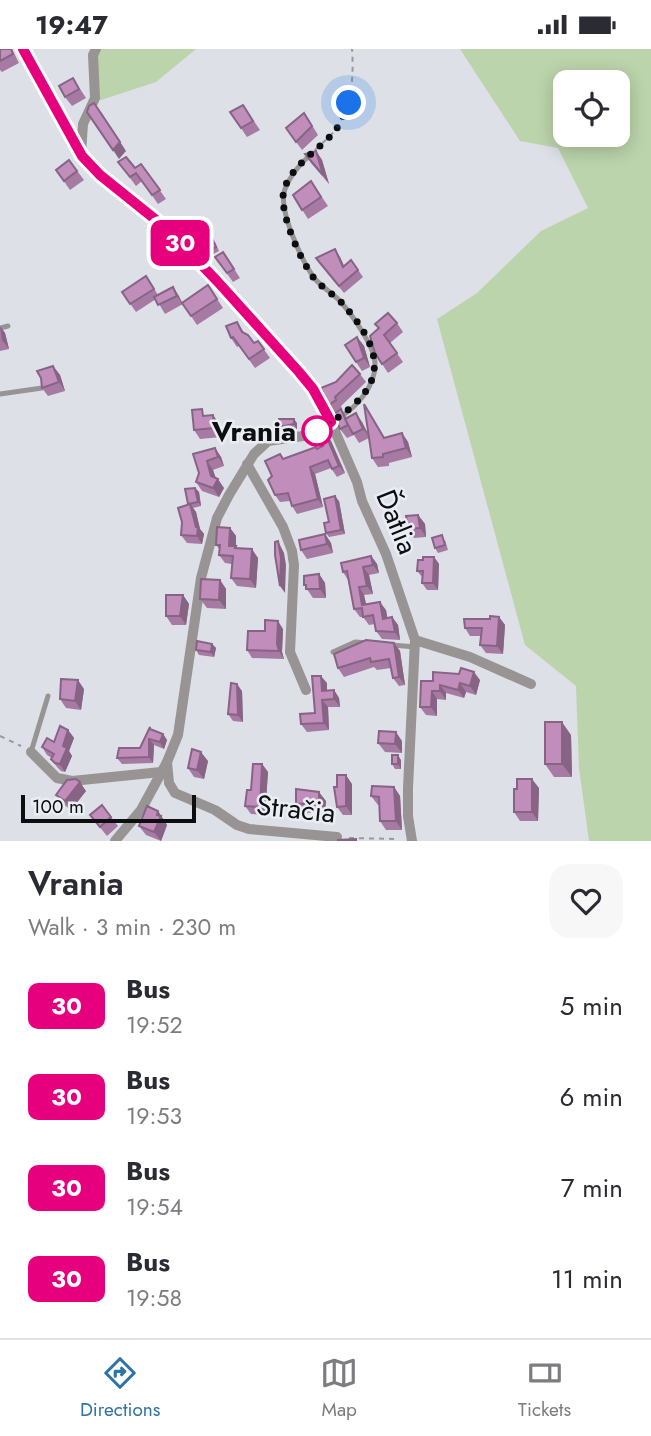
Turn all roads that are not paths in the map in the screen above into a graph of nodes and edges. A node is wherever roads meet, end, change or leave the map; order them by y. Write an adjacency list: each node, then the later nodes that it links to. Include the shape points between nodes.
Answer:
1 (23, 49): 4 (street, Ďatlia)
2 (96, 49): 4 (street, via 94,98 82,132)
3 (312, 153): 9 (lane, via 284,190 292,233 313,277 339,300 362,331 376,364 367,389 346,414)
4 (82, 156): 9 (street, Ďatlia, via 166,228 217,281 313,389)
5 (8, 326): 6 (lane)
6 (0, 328)
7 (42, 388): 8 (lane)
8 (0, 394)
9 (331, 422): 10 (street, via 310,435 268,441); 11 (street, Ďatlia, via 386,554)
10 (247, 464): 16 (street, via 292,551 290,652); 19 (street, via 217,518 205,560 181,726)
11 (416, 643): 13 (lane); 15 (street, via 470,657); 21 (street, Ďatlia, via 408,787)
12 (374, 644): 14 (lane, via 355,642)
13 (388, 645)
14 (333, 652)
15 (531, 684)
16 (306, 690)
17 (48, 696): 18 (lane)
18 (32, 752): 19 (street, via 57,778 72,781)
19 (164, 767): 20 (street, Stračia, via 175,793 237,825); 22 (street, via 141,810)
20 (337, 837)
21 (411, 840)
22 (116, 841)

